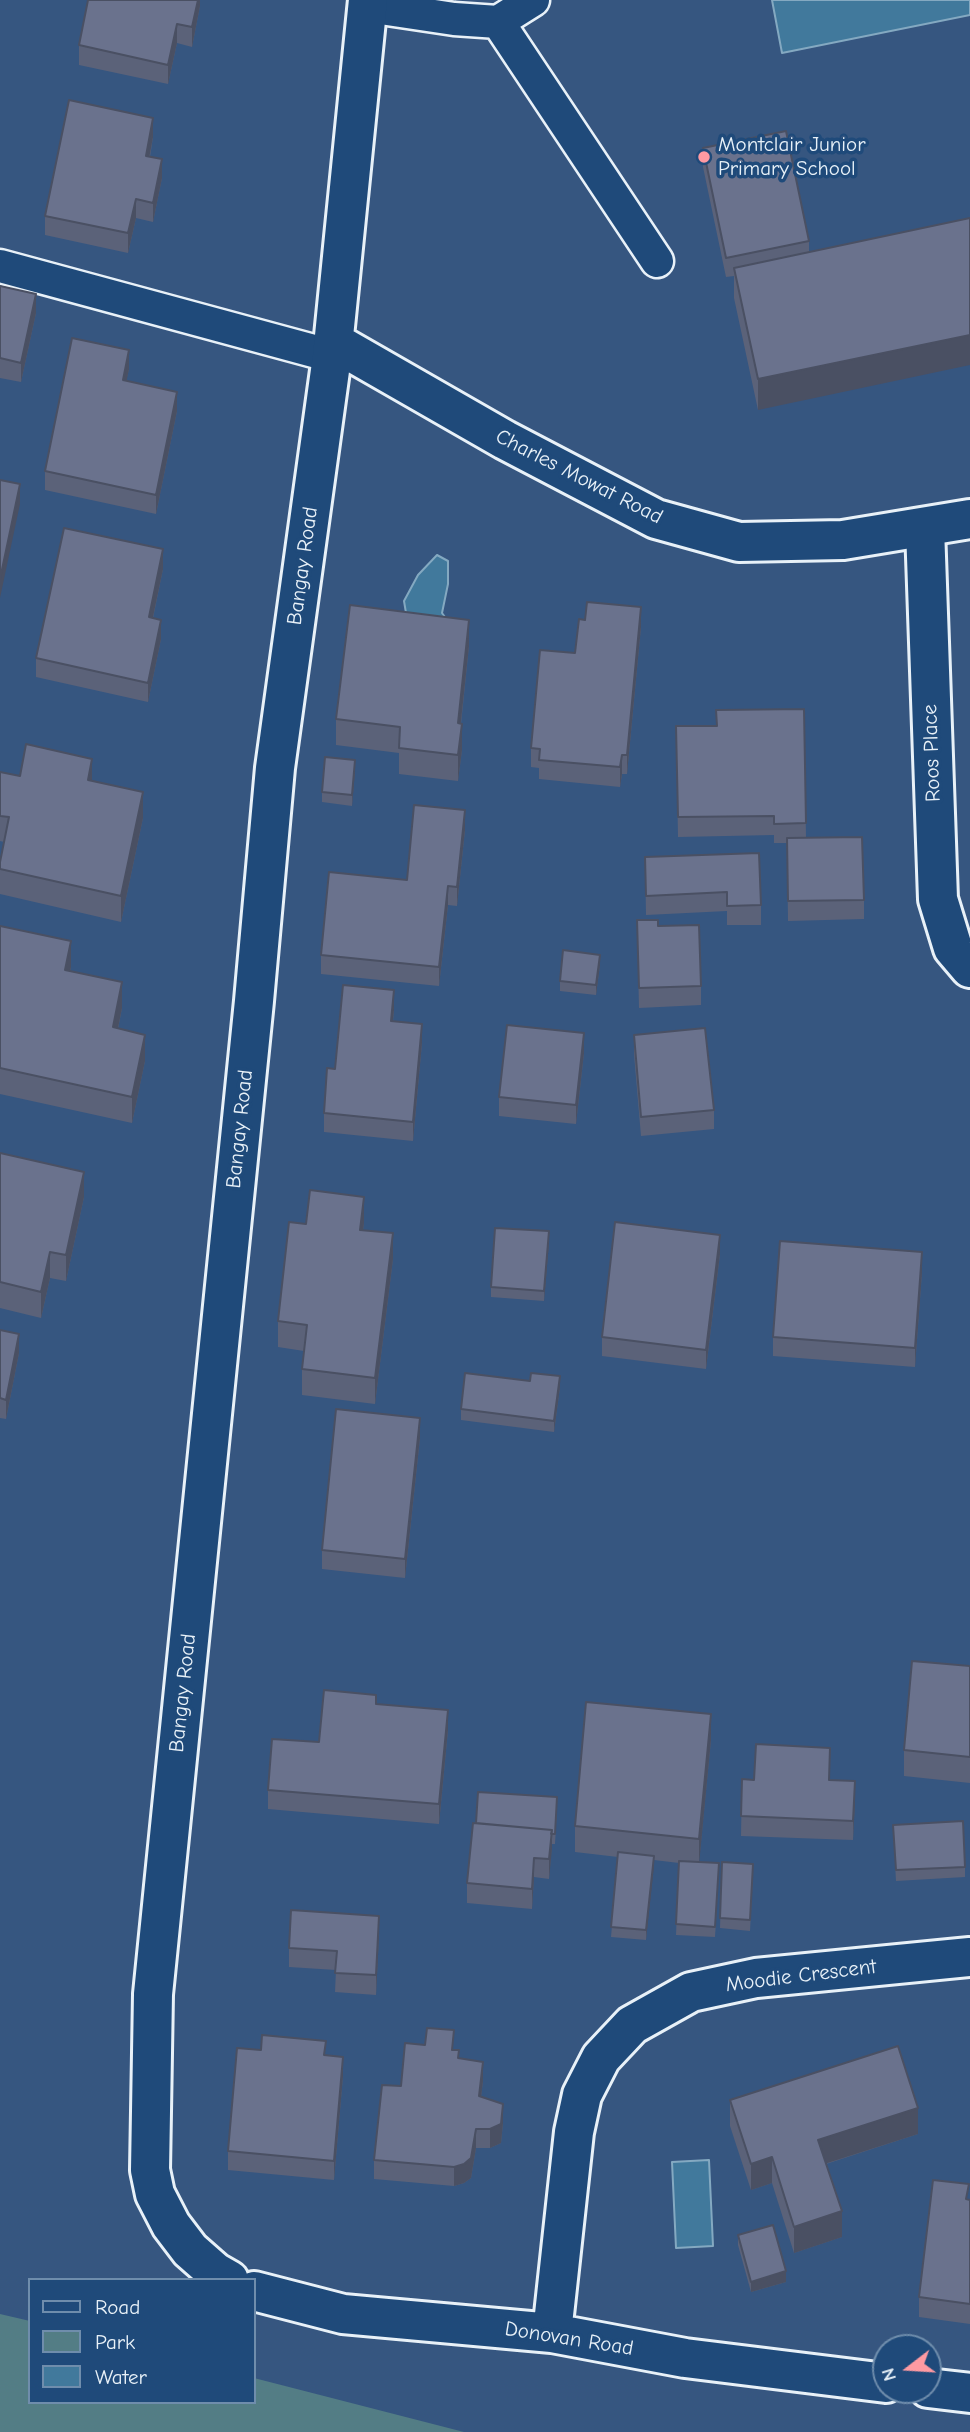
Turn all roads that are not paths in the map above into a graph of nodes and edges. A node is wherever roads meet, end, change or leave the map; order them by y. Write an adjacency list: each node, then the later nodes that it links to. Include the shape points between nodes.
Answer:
1 (533, 0): 3 (lane)
2 (368, 3): 3 (lane); 6 (street, Bangay Road)
3 (498, 22): 4 (lane)
4 (657, 261)
5 (0, 265): 6 (lane)
6 (333, 349): 8 (street, Charles Mowat Road, via 656,519 739,542 843,540); 11 (street, Bangay Road, via 275,768 153,1994 150,2170 155,2194 190,2250)
7 (970, 519): 8 (street, Charles Mowat Road)
8 (925, 528): 9 (street, Roos Place, via 938,899 953,948)
9 (970, 968)
10 (970, 1957): 13 (street, Moodie Crescent, via 756,1978 691,1992 632,2025 601,2058 582,2095)
11 (225, 2278)
12 (256, 2292): 13 (street, Donovan Road, via 343,2314)
13 (552, 2333): 14 (street, Donovan Road, via 685,2358)
14 (872, 2381)
15 (942, 2390): 16 (street)
16 (970, 2393)

